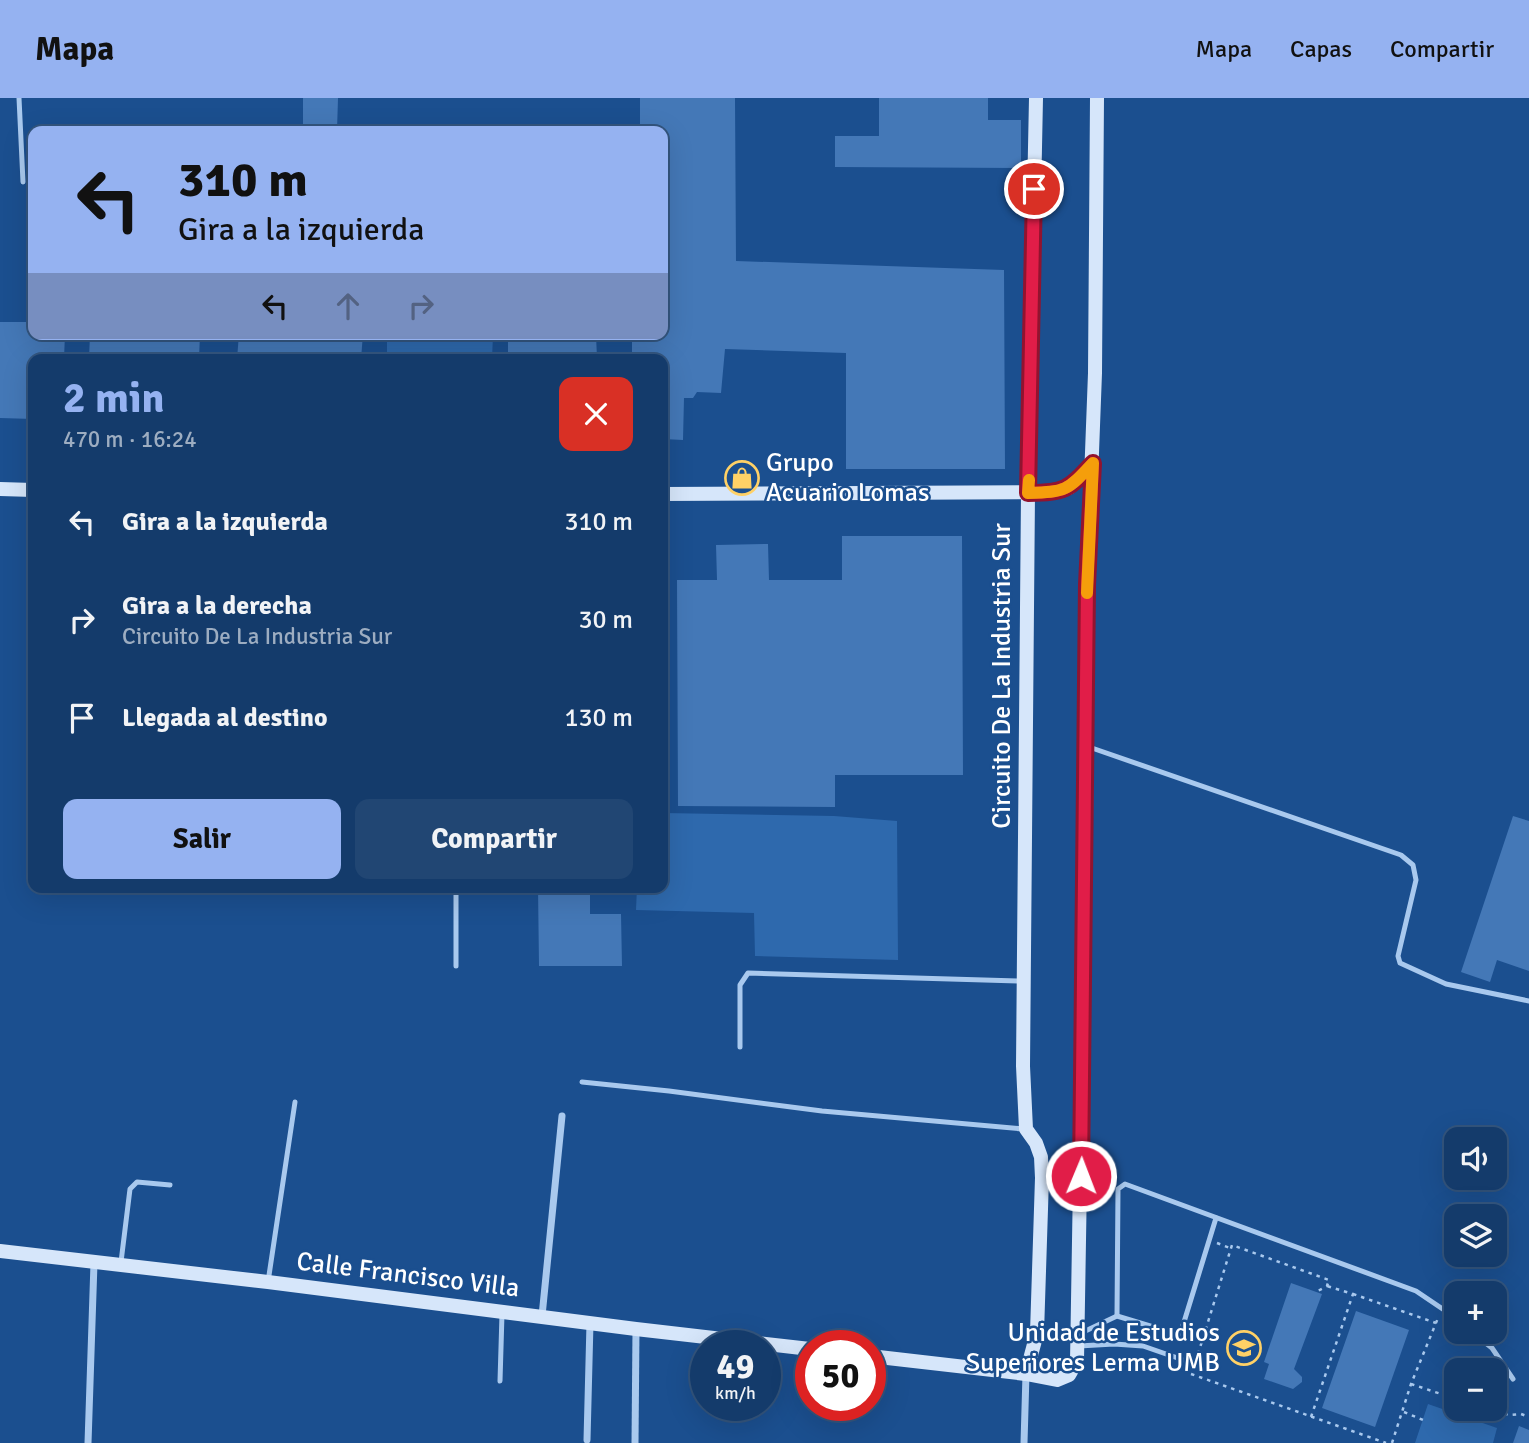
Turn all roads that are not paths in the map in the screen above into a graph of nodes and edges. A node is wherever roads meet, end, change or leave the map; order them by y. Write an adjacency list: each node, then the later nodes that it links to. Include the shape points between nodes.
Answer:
1 (19, 98): 4 (lane)
2 (1036, 98): 8 (main road, Circuito De La Industria Sur)
3 (1097, 98): 5 (main road)
4 (23, 181)
5 (1093, 463): 8 (main road, via 1069,488); 10 (main road)
6 (0, 489): 7 (main road)
7 (28, 490)
8 (1028, 493): 9 (main road); 13 (main road, Circuito De La Industria Sur)
9 (668, 494)
10 (1086, 746): 14 (lane, via 1401,855 1413,865 1416,880 1400,963 1446,984); 32 (main road)
11 (456, 893): 12 (lane)
12 (456, 966)
13 (1024, 981): 15 (lane, via 748,973 740,985); 19 (main road, Circuito De La Industria Sur)
14 (1529, 1001)
15 (740, 1047)
16 (582, 1082): 19 (lane, via 822,1111)
17 (295, 1102): 25 (lane)
18 (562, 1116): 28 (street)
19 (1026, 1129): 37 (main road, via 1041,1157 1042,1178 1037,1333)
20 (170, 1185): 24 (lane, via 137,1182 130,1189)
21 (1216, 1218): 26 (lane, via 1416,1291); 29 (lane, via 1180,1335); 29 (lane, via 1121,1185)
22 (0, 1251): 23 (main road, Calle Francisco Villa)
23 (94, 1263): 24 (main road, Calle Francisco Villa); 41 (street)
24 (120, 1265): 25 (main road, Calle Francisco Villa)
25 (268, 1282): 27 (main road, Calle Francisco Villa)
26 (1444, 1310)
27 (502, 1312): 28 (main road, Calle Francisco Villa); 39 (lane)
28 (542, 1316): 30 (main road, Calle Francisco Villa)
29 (1117, 1316): 32 (lane)
30 (590, 1323): 31 (main road, Calle Francisco Villa); 40 (street)
31 (636, 1329): 34 (main road, Calle Francisco Villa); 42 (street)
32 (1079, 1340): 36 (lane, via 1143,1346); 37 (main road, via 1077,1361 1069,1376 1057,1380)
33 (1487, 1344): 38 (lane)
34 (795, 1347)
35 (886, 1358): 37 (main road)
36 (1193, 1364)
37 (1026, 1374): 43 (street)
38 (1513, 1379)
39 (500, 1381)
40 (587, 1440)
41 (88, 1443)
42 (635, 1443)
43 (1024, 1443)

